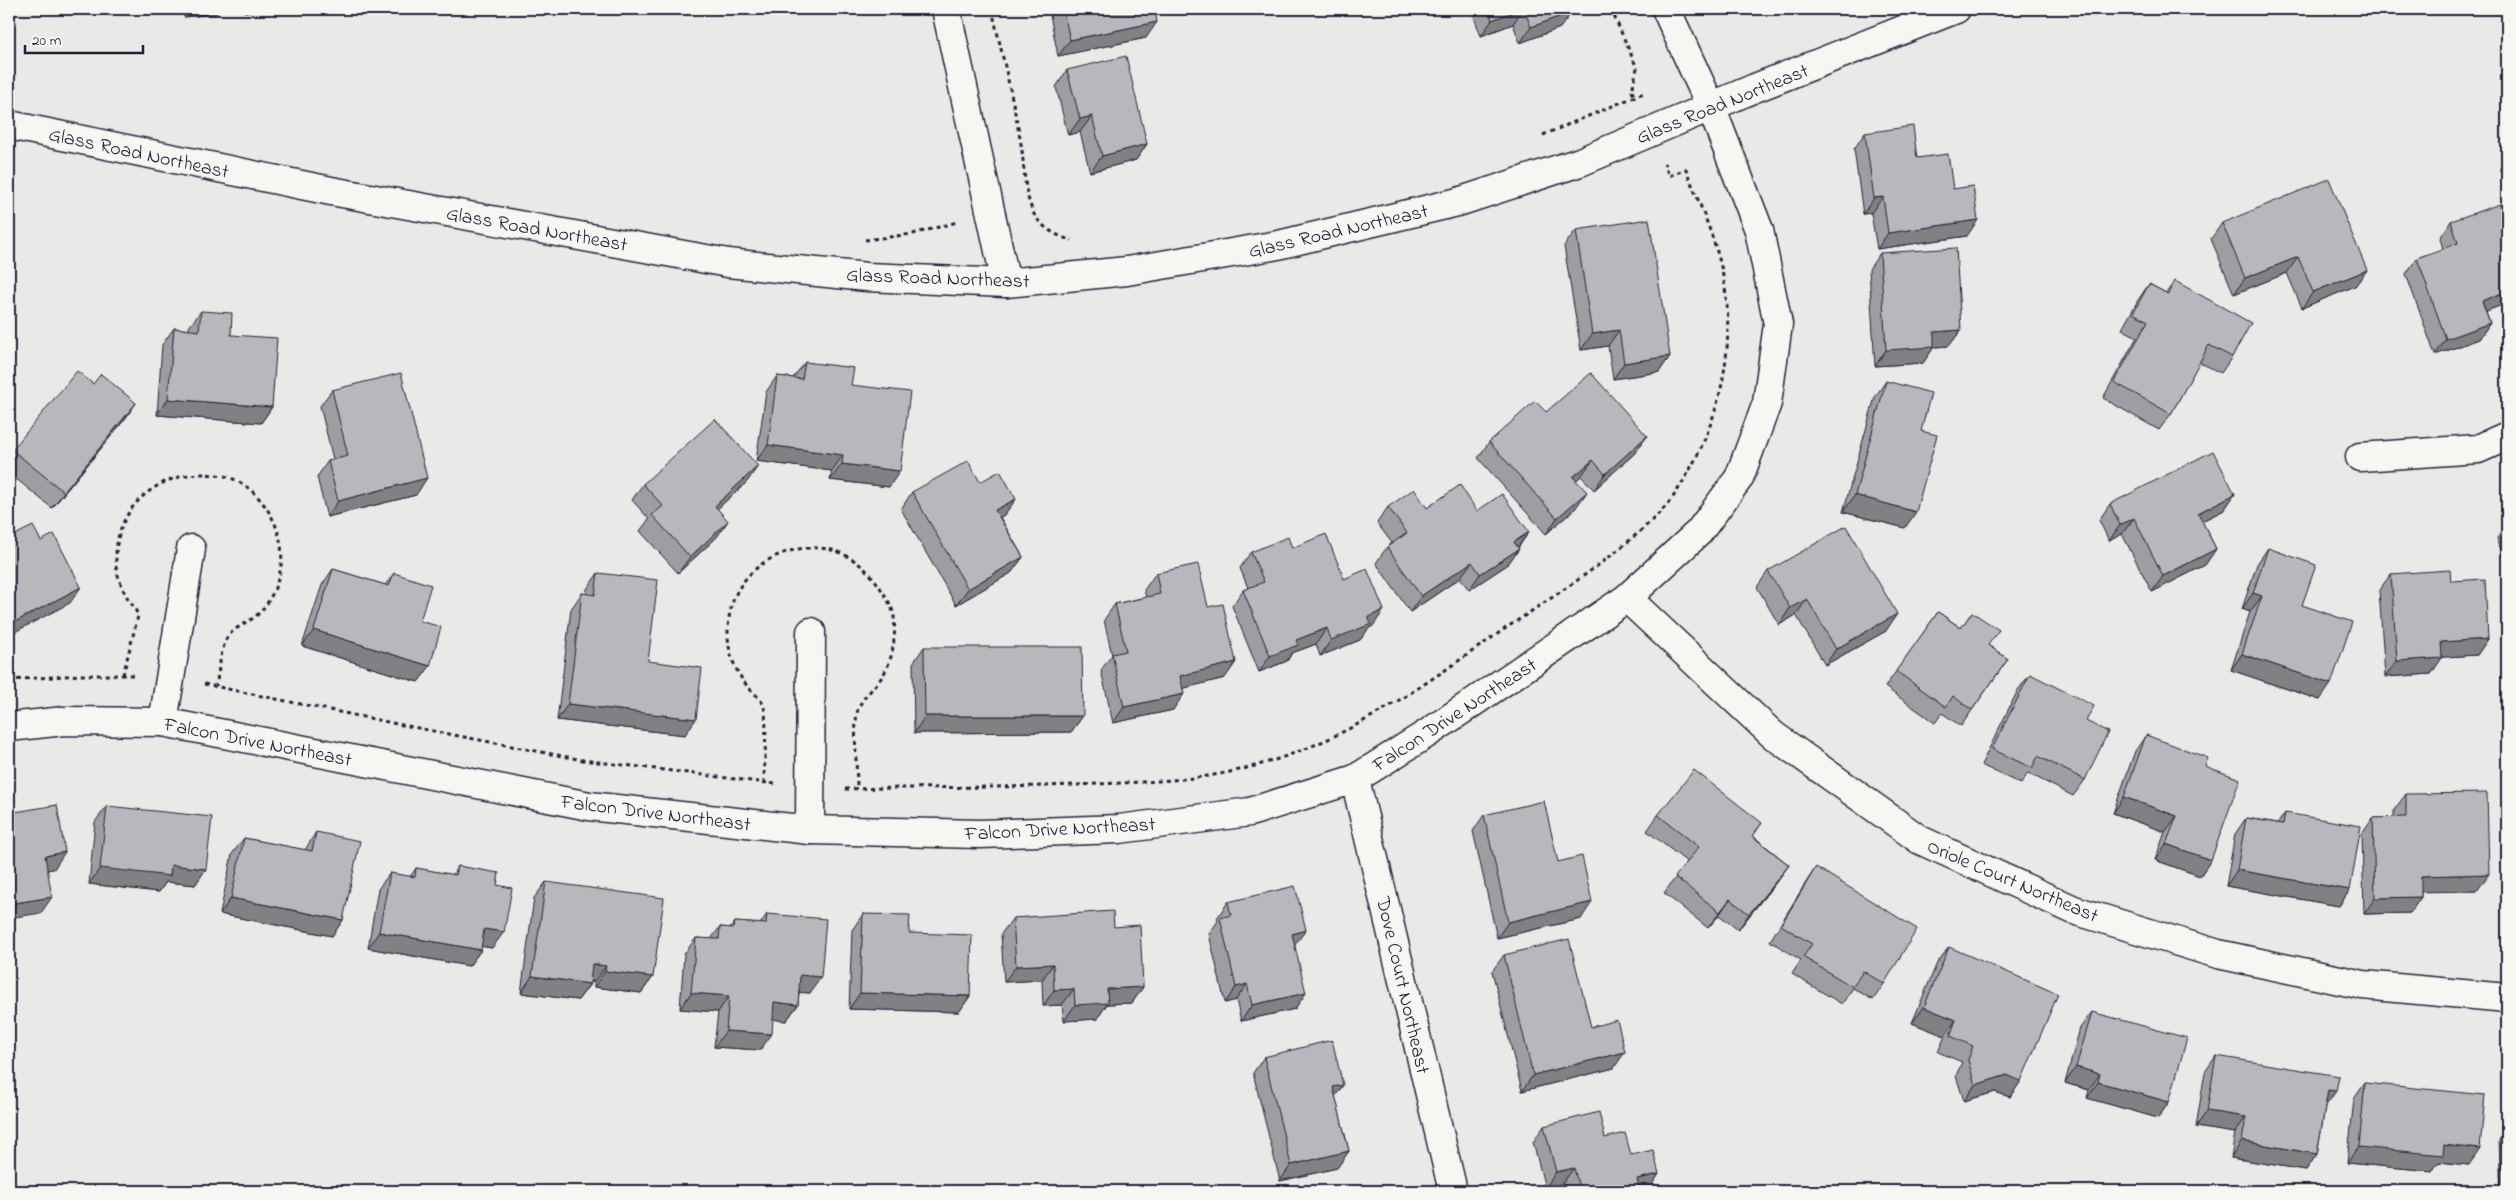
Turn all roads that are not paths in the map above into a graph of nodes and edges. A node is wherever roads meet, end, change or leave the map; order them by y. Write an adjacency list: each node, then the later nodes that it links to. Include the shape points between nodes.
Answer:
1 (946, 9): 6 (street)
2 (1666, 9): 4 (street, Falcon Drive Northeast)
3 (1956, 9): 4 (street, Glass Road Northeast)
4 (1711, 107): 6 (street, Glass Road Northeast, via 1580,162 1458,202 1269,247 1127,271); 10 (street, Falcon Drive Northeast, via 1759,230 1778,324 1767,403 1739,478 1699,532)
5 (9, 125): 6 (street, Glass Road Northeast, via 331,191 728,263 867,277)
6 (1006, 282)
7 (2507, 436): 8 (street, via 2478,449)
8 (2360, 457)
9 (191, 549): 12 (street)
10 (1627, 598): 14 (street, Falcon Drive Northeast); 16 (street, Oriole Court Northeast, via 1772,734 1920,840 2047,898 2074,910 2228,956 2363,985)
11 (811, 632): 15 (street)
12 (163, 722): 13 (street, Falcon Drive Northeast, via 64,721); 15 (street, Falcon Drive Northeast, via 589,806)
13 (9, 726)
14 (1355, 779): 15 (street, Falcon Drive Northeast, via 1250,812 1119,829 980,834); 17 (street, Dove Court Northeast)
15 (810, 830)
16 (2507, 998)
17 (1453, 1191)

